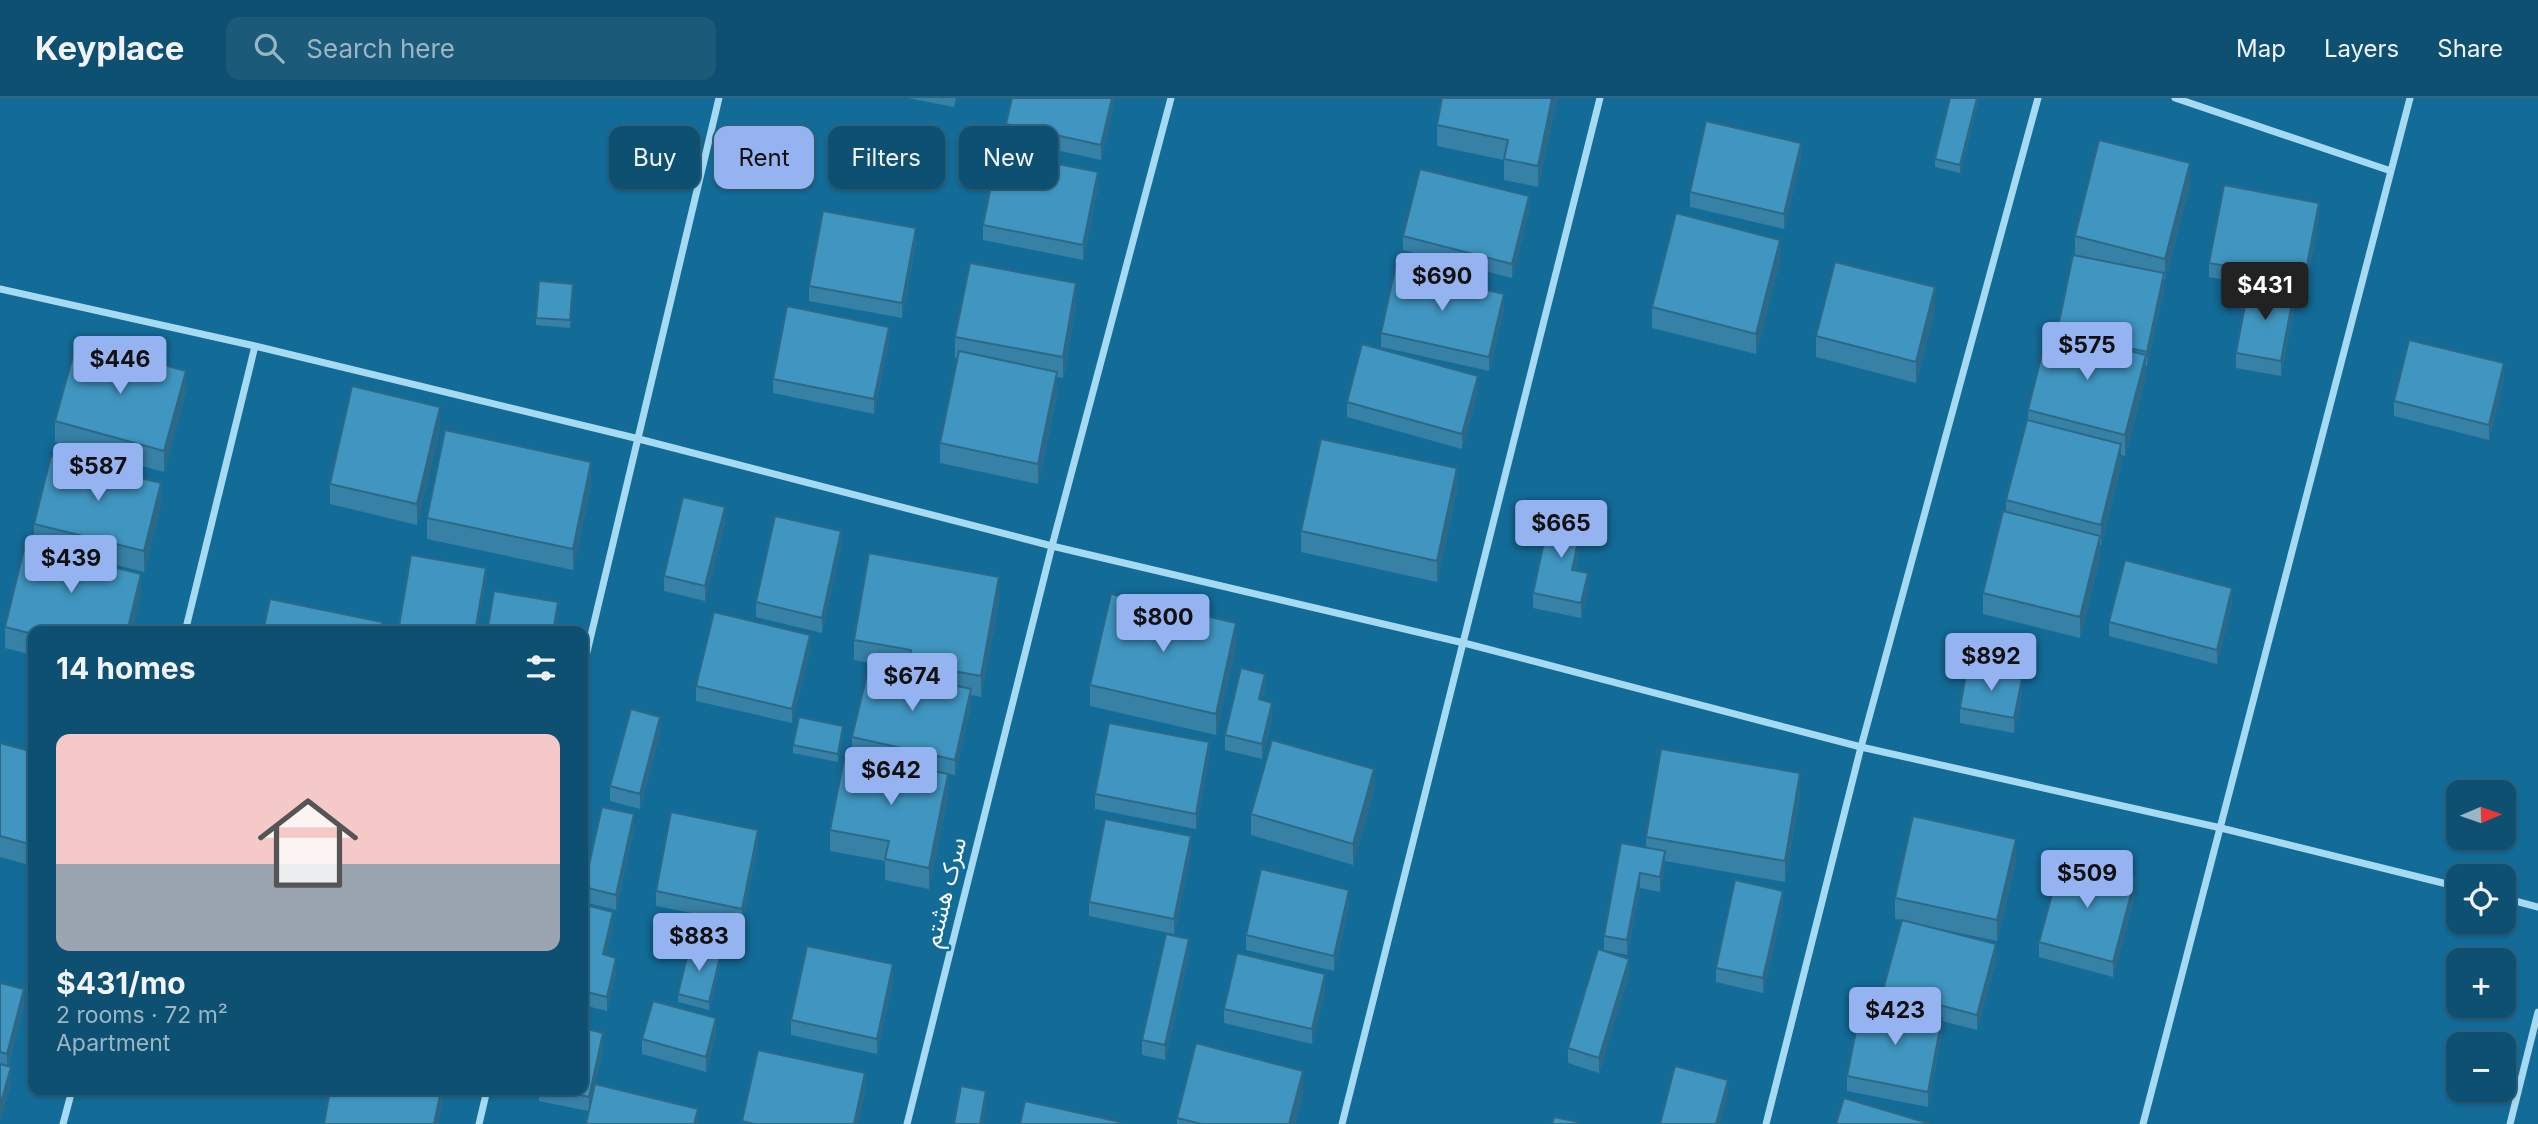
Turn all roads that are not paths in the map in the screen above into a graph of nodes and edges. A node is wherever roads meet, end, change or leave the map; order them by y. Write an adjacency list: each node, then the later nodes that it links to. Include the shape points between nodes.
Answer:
1 (719, 98): 10 (street)
2 (1171, 98): 11 (street, سرک هشتم)
3 (1600, 98): 13 (street)
4 (2038, 98): 15 (street)
5 (2175, 98): 7 (street)
6 (2410, 98): 7 (street)
7 (2391, 171): 16 (street)
8 (0, 289): 9 (street)
9 (256, 345): 10 (street); 12 (street)
10 (635, 438): 11 (street); 14 (street)
11 (1052, 547): 13 (street); 25 (street, سرک هشتم)
12 (186, 626)
13 (1464, 643): 15 (street); 26 (street)
14 (588, 647)
15 (1861, 747): 16 (street); 27 (street)
16 (2221, 828): 17 (street); 28 (street)
17 (2446, 884)
18 (2516, 901): 19 (street)
19 (2538, 907)
20 (2538, 1012): 29 (street)
21 (71, 1095): 23 (street)
22 (486, 1095): 24 (street)
23 (63, 1124)
24 (479, 1124)
25 (907, 1124)
26 (1342, 1124)
27 (1766, 1124)
28 (2143, 1124)
29 (2510, 1124)

